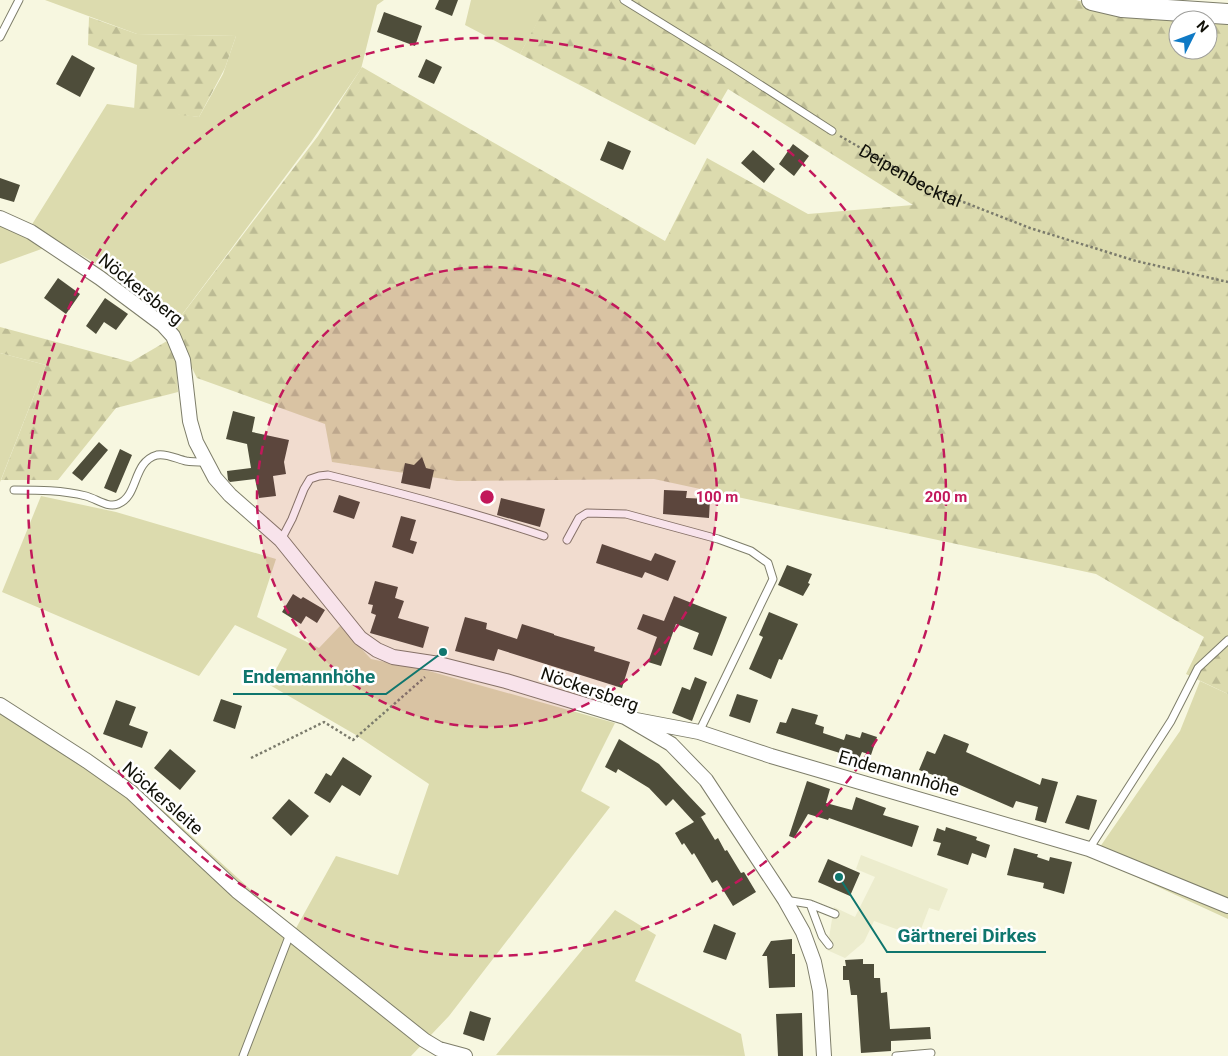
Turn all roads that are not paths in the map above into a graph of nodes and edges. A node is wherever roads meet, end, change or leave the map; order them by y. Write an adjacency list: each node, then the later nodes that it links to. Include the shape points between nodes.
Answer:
1 (19, 0): 5 (lane)
2 (624, 0): 6 (lane)
3 (1092, 0): 4 (main road, via 1122,7)
4 (1228, 14)
5 (0, 37)
6 (832, 131)
7 (0, 218): 8 (street, Nöckersberg, via 31,232 100,278 173,336 186,372 190,421)
8 (205, 462): 9 (lane, via 188,462 158,455 148,459 141,467 128,498 118,504 108,505 64,491); 11 (street, Nöckersberg, via 230,495)
9 (14, 490)
10 (544, 536): 11 (lane, via 419,497 319,476 310,480 304,489)
11 (281, 540): 15 (street, Nöckersberg, via 360,638 377,650 394,657 439,664 506,681)
12 (566, 540): 16 (lane, via 579,518 587,513 626,514 718,539 751,551 768,563 773,579)
13 (1228, 640): 17 (lane, via 1198,668 1171,721)
14 (0, 706): 22 (street, Nöckersleite, via 131,792 237,891)
15 (624, 717): 16 (street, Endemannhöhe); 18 (street, Nöckersberg, via 671,744 706,780)
16 (699, 732): 17 (street, Endemannhöhe)
17 (1089, 849): 20 (street, Endemannhöhe)
18 (785, 900): 19 (lane); 27 (street, Nöckersberg, via 803,932 814,962 820,991)
19 (810, 904): 21 (lane); 23 (lane, via 822,936)
20 (1228, 906)
21 (835, 914)
22 (290, 934): 25 (lane); 26 (street, Nöckersleite, via 431,1045)
23 (829, 944)
24 (931, 1053): 28 (lane)
25 (243, 1056)
26 (466, 1056)
27 (824, 1056)
28 (896, 1056)

